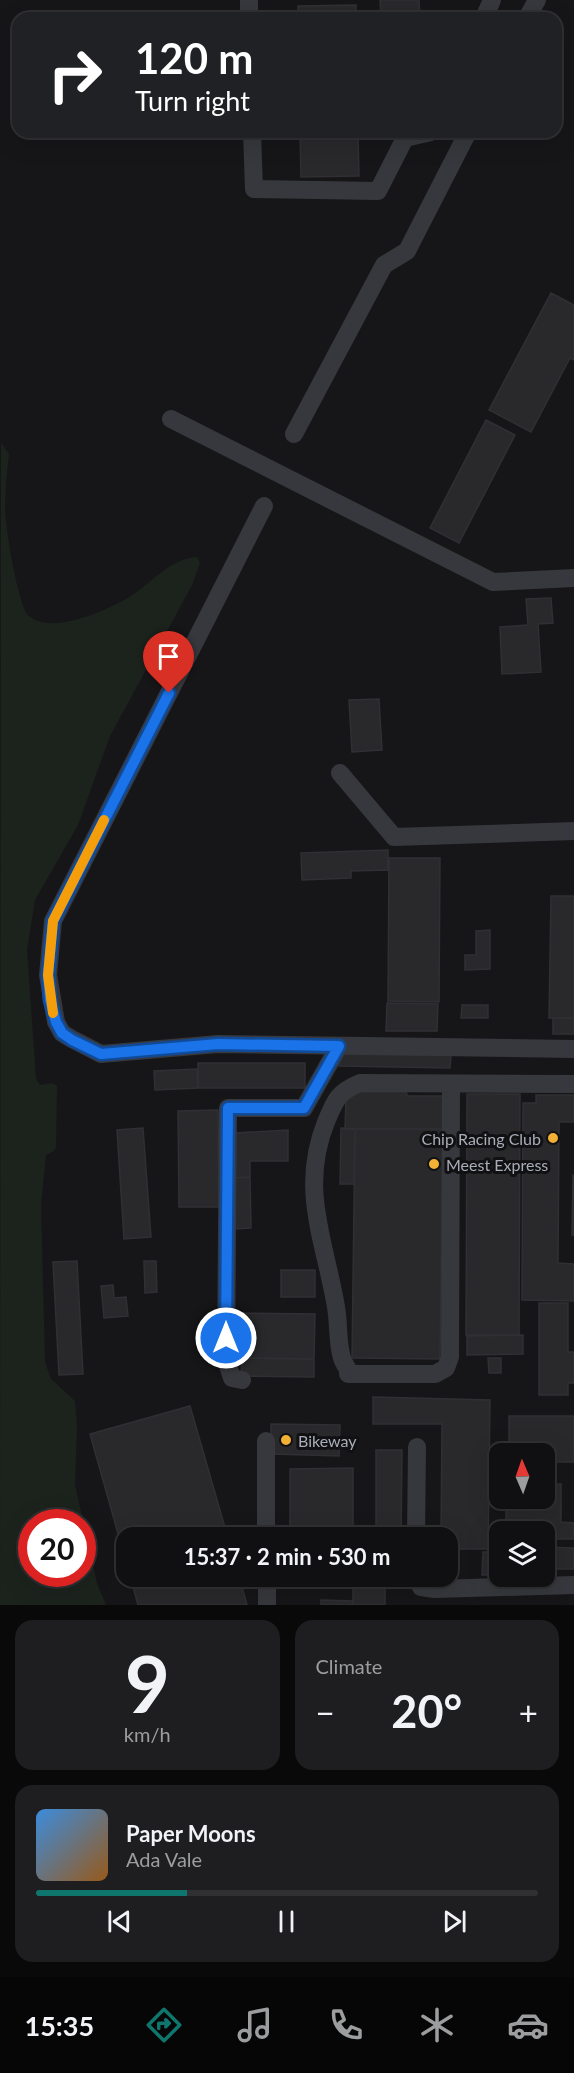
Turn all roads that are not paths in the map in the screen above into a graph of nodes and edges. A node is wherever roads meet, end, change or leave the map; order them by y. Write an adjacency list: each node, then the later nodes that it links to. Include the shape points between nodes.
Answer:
1 (252, 138): 2 (lane, via 254,189 378,191)
2 (405, 138)
3 (465, 138): 5 (lane, via 407,250 384,265)
4 (171, 419): 7 (lane, via 493,582)
5 (294, 434)
6 (264, 506): 10 (lane, via 53,921 50,1000 62,1033 101,1054 218,1044)
7 (574, 578)
8 (340, 773): 9 (lane, via 394,837)
9 (574, 831)
10 (339, 1046): 11 (lane); 14 (lane, via 304,1108 228,1108 226,1360 232,1378)
11 (574, 1049)
12 (574, 1084): 13 (lane)
13 (451, 1085): 13 (lane, via 450,1357 446,1368 435,1374 348,1374 314,1212 316,1146 343,1090 360,1083)
14 (242, 1380)
15 (266, 1441): 17 (lane)
16 (417, 1447): 18 (lane)
17 (266, 1527)
18 (416, 1527)
19 (574, 1585): 21 (lane)
20 (267, 1587): 22 (lane)
21 (421, 1587)
22 (267, 1605)

